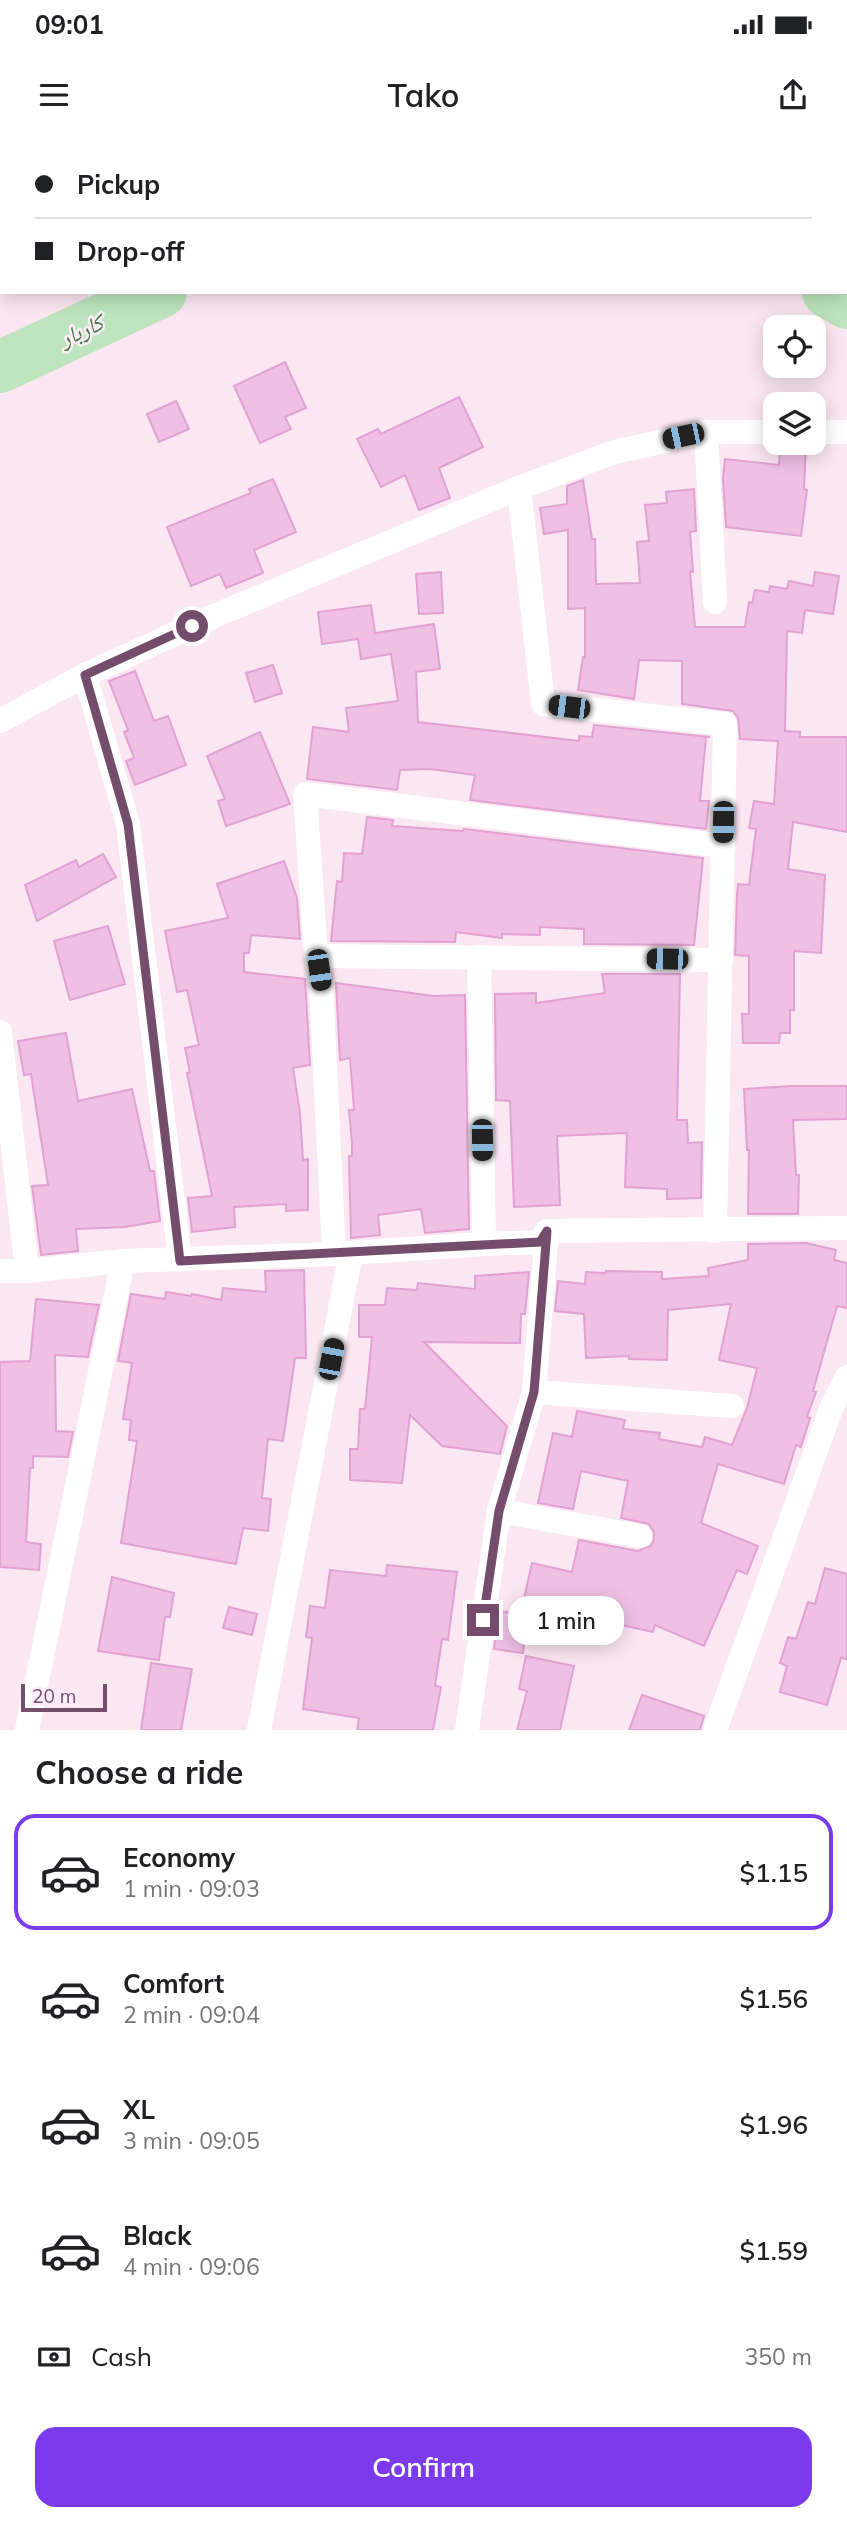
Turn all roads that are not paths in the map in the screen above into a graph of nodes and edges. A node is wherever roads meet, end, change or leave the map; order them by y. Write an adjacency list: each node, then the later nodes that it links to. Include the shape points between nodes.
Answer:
1 (706, 432): 2 (street); 5 (street, via 614,452); 6 (street)
2 (763, 432)
3 (826, 432): 4 (street)
4 (847, 432)
5 (519, 488): 7 (street); 9 (street, via 543,704 725,724)
6 (715, 601)
7 (85, 675): 8 (street); 20 (street, via 128,824)
8 (0, 721)
9 (723, 846): 10 (street, via 304,794); 12 (street)
10 (316, 956): 11 (street); 18 (street)
11 (479, 957): 12 (street); 17 (street)
12 (721, 960): 16 (street)
13 (0, 1032): 22 (street)
14 (847, 1228): 16 (street)
15 (547, 1231): 16 (street); 17 (street, via 540,1242); 24 (street)
16 (715, 1231)
17 (484, 1244): 18 (street)
18 (342, 1254): 20 (street); 29 (street)
19 (123, 1261): 20 (street); 22 (street); 28 (street)
20 (180, 1261)
21 (0, 1271): 22 (street)
22 (27, 1271)
23 (847, 1377): 31 (street, via 832,1406)
24 (534, 1392): 25 (street); 26 (street)
25 (732, 1406)
26 (499, 1511): 27 (street); 30 (street)
27 (640, 1536)
28 (27, 1730)
29 (259, 1730)
30 (467, 1730)
31 (715, 1730)

